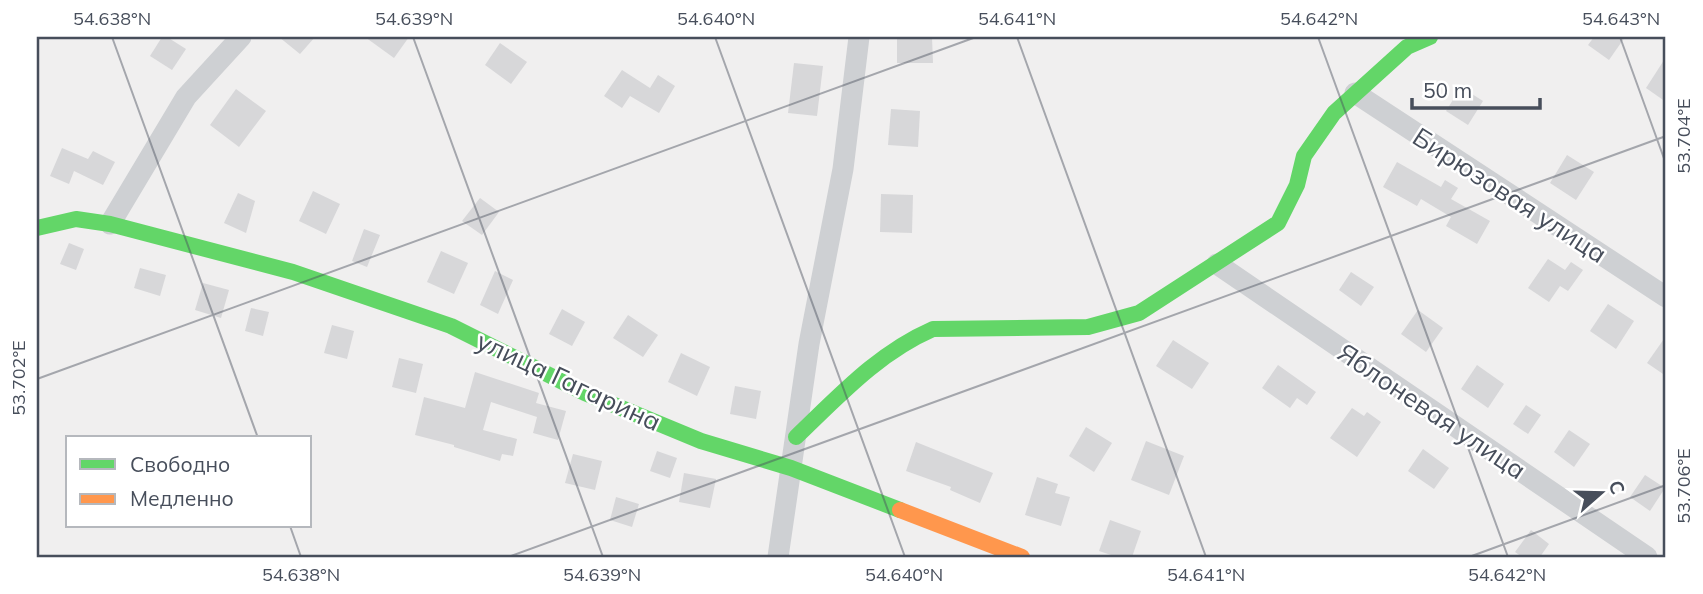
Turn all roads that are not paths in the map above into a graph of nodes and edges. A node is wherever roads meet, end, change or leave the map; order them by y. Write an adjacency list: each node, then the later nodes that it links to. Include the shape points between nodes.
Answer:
1 (241, 37): 5 (street, via 186,97)
2 (859, 37): 9 (street, via 843,169)
3 (1430, 37): 4 (street, via 1407,47)
4 (1354, 93): 7 (street, via 1304,156 1297,185 1278,223); 8 (street, Бирюзовая улица)
5 (110, 224): 6 (street, улица Гагарина, via 76,219); 10 (street, улица Гагарина, via 293,272 451,326 598,398 701,441)
6 (37, 228)
7 (1217, 264): 9 (street, via 1139,313 1088,327 933,329 912,337 877,360); 13 (street, Яблоневая улица)
8 (1666, 298)
9 (796, 437): 10 (street)
10 (791, 468): 11 (street); 12 (street, улица Гагарина)
11 (778, 557)
12 (1022, 557)
13 (1647, 557)

